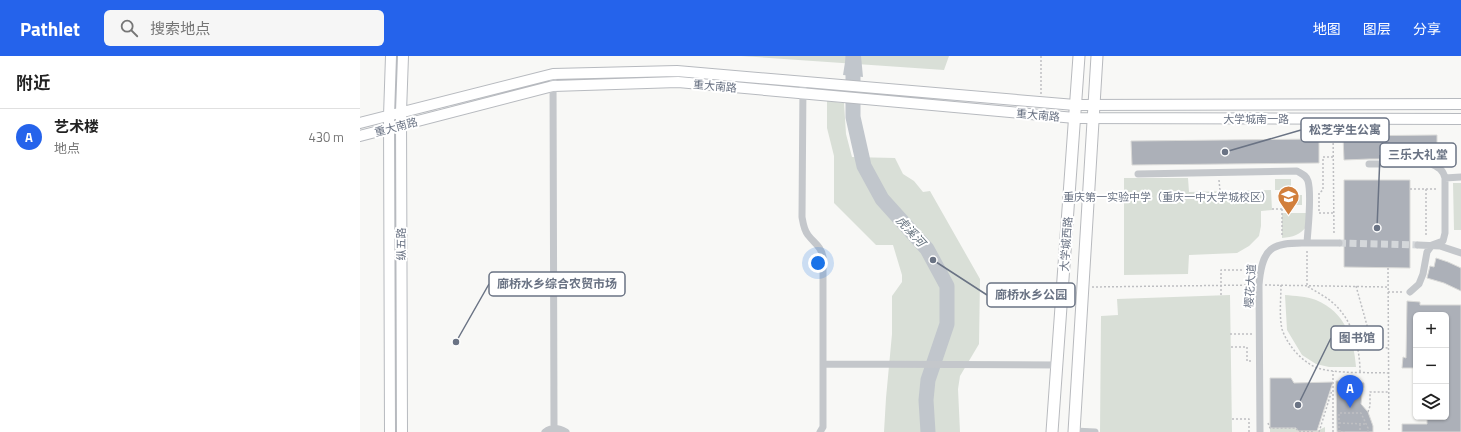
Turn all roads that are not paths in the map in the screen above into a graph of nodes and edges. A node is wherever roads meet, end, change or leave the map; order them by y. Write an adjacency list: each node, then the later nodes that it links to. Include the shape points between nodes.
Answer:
1 (391, 56): 13 (main road, 纵五路)
2 (403, 56): 12 (main road, 纵五路)
3 (1078, 56): 10 (main road, 大学城西路)
4 (1097, 56): 11 (main road, 大学城西路)
5 (553, 74): 6 (main road, 重大南路, via 677,71); 7 (street); 12 (main road, 重大南路)
6 (804, 82): 8 (street); 10 (main road, 重大南路)
7 (553, 86): 8 (main road, 重大南路, via 678,82); 18 (main road, 重大南路); 33 (street)
8 (803, 93): 14 (main road, 重大南路); 31 (street, via 802,217 804,228 822,250 823,257)
9 (1461, 104): 11 (main road, 大学城南一路)
10 (1075, 105): 11 (main road, 大学城南一路); 14 (main road, 大学城西路)
11 (1095, 105): 15 (main road, 大学城西路)
12 (401, 112): 13 (main road, 重大南路); 18 (main road, 纵五路)
13 (389, 116): 17 (main road, 重大南路); 19 (main road, 纵五路)
14 (1075, 118): 15 (main road, 大学城南一路); 32 (main road, 大学城西路)
15 (1094, 118): 16 (main road, 大学城南一路); 34 (main road, 大学城西路)
16 (1461, 119)
17 (360, 123)
18 (401, 126): 19 (main road, 重大南路); 36 (main road, 纵五路)
19 (389, 129): 20 (main road, 重大南路); 35 (main road, 纵五路)
20 (360, 136)
21 (1369, 164): 23 (street, via 1431,164 1443,171)
22 (1138, 174): 25 (street, via 1297,171 1304,174 1308,181)
23 (1445, 178): 24 (street); 28 (street, via 1445,233 1443,241)
24 (1461, 178)
25 (1307, 243): 26 (street, 樱花大道); 42 (street, 樱花大道, via 1292,242 1276,246 1265,255 1260,267)
26 (1336, 243)
27 (1418, 245): 28 (street)
28 (1429, 245): 29 (street); 30 (street, via 1419,284)
29 (1461, 253)
30 (1410, 292)
31 (823, 364): 32 (street); 39 (street)
32 (1057, 364): 40 (main road, 大学城西路)
33 (554, 428): 37 (street); 38 (street)
34 (1074, 431): 41 (street)
35 (390, 432)
36 (402, 432)
37 (545, 432)
38 (566, 432)
39 (820, 432)
40 (1052, 432)
41 (1095, 432)
42 (1260, 432)

